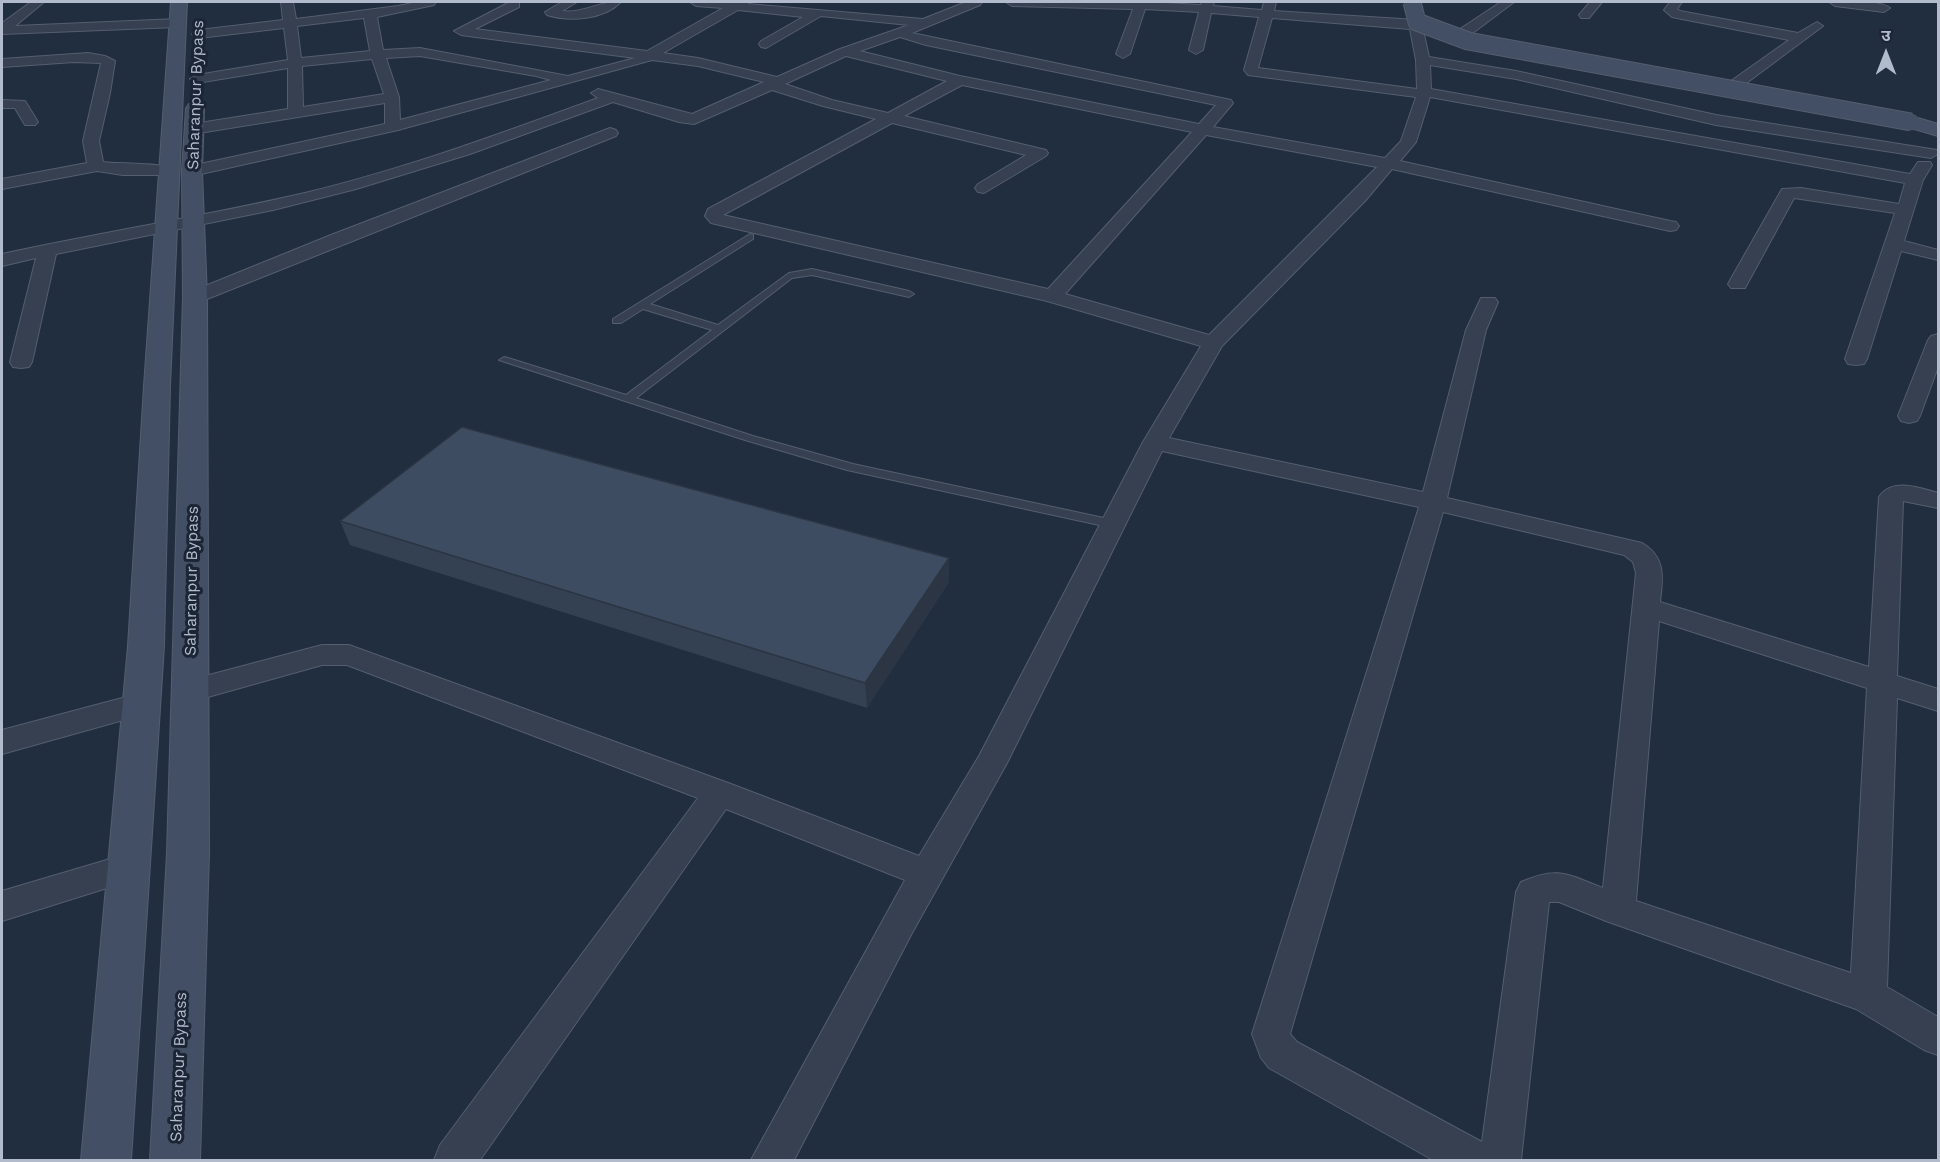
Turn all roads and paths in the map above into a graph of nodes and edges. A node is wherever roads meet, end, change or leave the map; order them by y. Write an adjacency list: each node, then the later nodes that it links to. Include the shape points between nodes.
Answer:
1 (38, 2): 30 (street)
2 (287, 2): 27 (street)
3 (430, 2): 24 (street)
4 (500, 2): 16 (street)
5 (615, 2): 18 (street, via 584,16 551,12)
6 (696, 2): 19 (street)
7 (835, 2): 23 (street)
8 (976, 2): 28 (street)
9 (1012, 2): 10 (street)
10 (1084, 2): 17 (street)
11 (1412, 2): 58 (main road, bridge, via 1417,22 1433,32 1460,39)
12 (1508, 2): 31 (street)
13 (1596, 2): 25 (street)
14 (1674, 2): 34 (street, via 1670,10 1676,14 1732,19)
15 (1835, 2): 22 (street)
16 (525, 3): 18 (street); 42 (street, via 460,31)
17 (1140, 3): 20 (street); 41 (street)
18 (566, 4)
19 (739, 4): 23 (street); 42 (street)
20 (1207, 5): 21 (street); 38 (street)
21 (1269, 7): 35 (street, via 1338,13); 51 (street, via 1253,72)
22 (1884, 8)
23 (818, 13): 28 (street); 36 (street)
24 (370, 14): 27 (street); 40 (street)
25 (1585, 15)
26 (181, 17): 27 (street); 30 (street); 33 (street); 46 (main road, Saharanpur Bypass); 67 (main road)
27 (289, 23): 45 (street)
28 (925, 23): 32 (street)
29 (1817, 27): 34 (street)
30 (2, 29)
31 (1465, 32): 35 (street); 50 (street)
32 (900, 33): 39 (street); 61 (street, via 1225,102)
33 (134, 38)
34 (1801, 38): 50 (street)
35 (1419, 39): 51 (street); 58 (street, via 1877,122); 64 (street, via 1516,75 1716,120)
36 (766, 44)
37 (121, 50): 43 (street)
38 (1196, 50)
39 (845, 52): 47 (street); 49 (street)
40 (380, 54): 45 (street); 48 (street, via 433,53); 52 (street)
41 (1123, 54)
42 (653, 55): 48 (street); 49 (street, via 698,62)
43 (108, 61): 44 (street, via 96,57); 66 (street, via 91,137 91,156)
44 (2, 63)
45 (295, 63): 46 (street); 55 (street)
46 (197, 79): 60 (main road, Saharanpur Bypass)
47 (960, 80): 56 (street); 61 (street)
48 (567, 82): 53 (street); 59 (street)
49 (773, 83): 53 (street, via 689,120); 56 (street, via 828,103)
50 (1736, 84): 58 (street, via 1894,111)
51 (1424, 93): 65 (street, via 1408,142); 68 (street)
52 (392, 97): 55 (street); 59 (street)
53 (614, 97): 72 (street, via 484,146 315,195)
54 (2, 104): 57 (street, via 20,104)
55 (296, 110): 60 (street)
56 (892, 117): 70 (street, via 1040,153); 81 (street, via 714,216)
57 (30, 122)
58 (1913, 123): 62 (main road)
59 (393, 127): 67 (street)
60 (193, 129): 67 (main road, Saharanpur Bypass)
61 (1201, 129): 65 (street); 81 (street)
62 (1938, 130)
63 (610, 133): 82 (street)
64 (1935, 145): 68 (street)
65 (1390, 164): 73 (street); 88 (street)
66 (97, 166): 67 (street); 69 (street)
67 (180, 171): 72 (main road)
68 (1915, 180): 71 (street)
69 (2, 184)
70 (984, 188)
71 (1906, 210): 75 (street); 79 (street, via 1788,194)
72 (179, 225): 76 (street); 82 (main road, Saharanpur Bypass); 102 (main road)
73 (1670, 226)
74 (750, 237): 84 (lane)
75 (1894, 244): 77 (street); 89 (street)
76 (48, 249): 78 (street); 91 (street)
77 (1938, 255)
78 (2, 260)
79 (1738, 284)
80 (909, 294): 86 (lane, via 805,272 789,276)
81 (1052, 296): 88 (street)
82 (195, 297): 100 (main road, Saharanpur Bypass)
83 (1488, 302): 96 (street, via 1476,330)
84 (642, 305): 85 (lane); 86 (lane)
85 (617, 321)
86 (720, 329): 92 (lane)
87 (1938, 340): 93 (street)
88 (1212, 343): 94 (street)
89 (1856, 359)
90 (504, 360): 92 (lane)
91 (21, 362)
92 (628, 399): 97 (lane, via 851,466)
93 (1909, 416)
94 (1155, 442): 96 (street); 97 (street)
95 (1938, 500): 99 (street, via 1904,492 1892,497)
96 (1433, 502): 98 (street, via 1639,552 1649,564); 117 (street, via 1271,1034 1283,1055)
97 (1113, 524): 108 (street, via 991,763)
98 (1646, 607): 99 (street); 110 (street)
99 (1881, 682): 101 (street); 111 (street)
100 (190, 691): 104 (main road, Saharanpur Bypass); 106 (street, via 322,655 349,655)
101 (1938, 700)
102 (141, 704): 103 (street); 105 (main road)
103 (2, 742)
104 (189, 774): 105 (main road); 114 (main road, Saharanpur Bypass)
105 (134, 790): 107 (main road)
106 (720, 793): 108 (street); 115 (street)
107 (127, 868): 109 (street); 113 (main road)
108 (927, 874): 116 (street)
109 (2, 906)
110 (1618, 910): 111 (street); 118 (street, via 1561,887 1533,892)
111 (1868, 996): 112 (street)
112 (1938, 1037)
113 (106, 1161)
114 (175, 1161)
115 (455, 1161)
116 (771, 1161)
117 (1473, 1161)
118 (1500, 1161)

